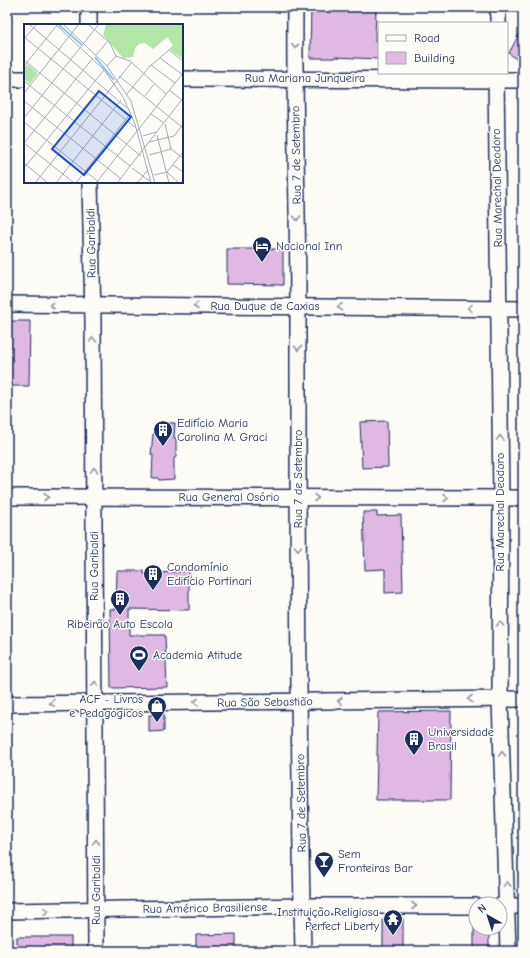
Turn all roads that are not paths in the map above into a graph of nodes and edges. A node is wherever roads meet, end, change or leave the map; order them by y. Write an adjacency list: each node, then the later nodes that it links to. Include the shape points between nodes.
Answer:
1 (89, 7): 5 (street)
2 (295, 7): 7 (street, Rua 7 de Setembro, one-way to 7)
3 (498, 7): 4 (street)
4 (498, 22)
5 (89, 24)
6 (496, 76): 7 (street, Rua Mariana Junqueira); 11 (street, Rua Mariana Junqueira); 16 (street, Rua Marechal Deodoro)
7 (294, 78): 10 (street, Rua Mariana Junqueira); 15 (street, Rua 7 de Setembro, one-way to 15)
8 (7, 79): 9 (street)
9 (24, 79)
10 (183, 79)
11 (523, 80)
12 (90, 183): 14 (street, Rua Garibaldi)
13 (7, 304): 14 (street, Rua Duque de Caxias, one-way to 13)
14 (92, 305): 15 (street, Rua Duque de Caxias, one-way to 14); 19 (street, Rua Garibaldi, one-way to 14)
15 (298, 307): 16 (street, Rua Duque de Caxias, one-way to 15); 20 (street, Rua 7 de Setembro, one-way to 20)
16 (499, 308): 17 (street, Rua Duque de Caxias); 21 (street, Rua Marechal Deodoro, one-way to 16)
17 (523, 308)
18 (7, 497): 19 (street, Rua General Osório, one-way to 19)
19 (94, 497): 20 (street, Rua General Osório); 26 (street, Rua Garibaldi, one-way to 19)
20 (298, 498): 21 (street, Rua General Osório, one-way to 21); 25 (street, Rua 7 de Setembro, one-way to 25)
21 (501, 498): 22 (street, Rua General Osório); 24 (street, Rua Marechal Deodoro, one-way to 21)
22 (523, 498)
23 (523, 698): 24 (street, Rua São Sebastião)
24 (500, 699): 25 (street, Rua São Sebastião, one-way to 25); 28 (street, Rua Marechal Deodoro, one-way to 24)
25 (299, 701): 26 (street, Rua São Sebastião, one-way to 26); 29 (street, Rua 7 de Setembro)
26 (95, 703): 27 (street, Rua São Sebastião, one-way to 27); 33 (street, Rua Garibaldi, one-way to 26)
27 (7, 704)
28 (504, 896)
29 (302, 906): 30 (street, Rua Américo Brasiliense, one-way to 30); 33 (street, Rua Américo Brasiliense); 37 (street, Rua 7 de Setembro)
30 (468, 906)
31 (508, 906): 32 (street)
32 (523, 906)
33 (96, 910): 34 (street, Rua Américo Brasiliense, one-way to 33); 36 (street, Rua Garibaldi)
34 (7, 911)
35 (507, 936): 38 (street, Rua Marechal Deodoro)
36 (96, 951)
37 (303, 951)
38 (508, 951)

